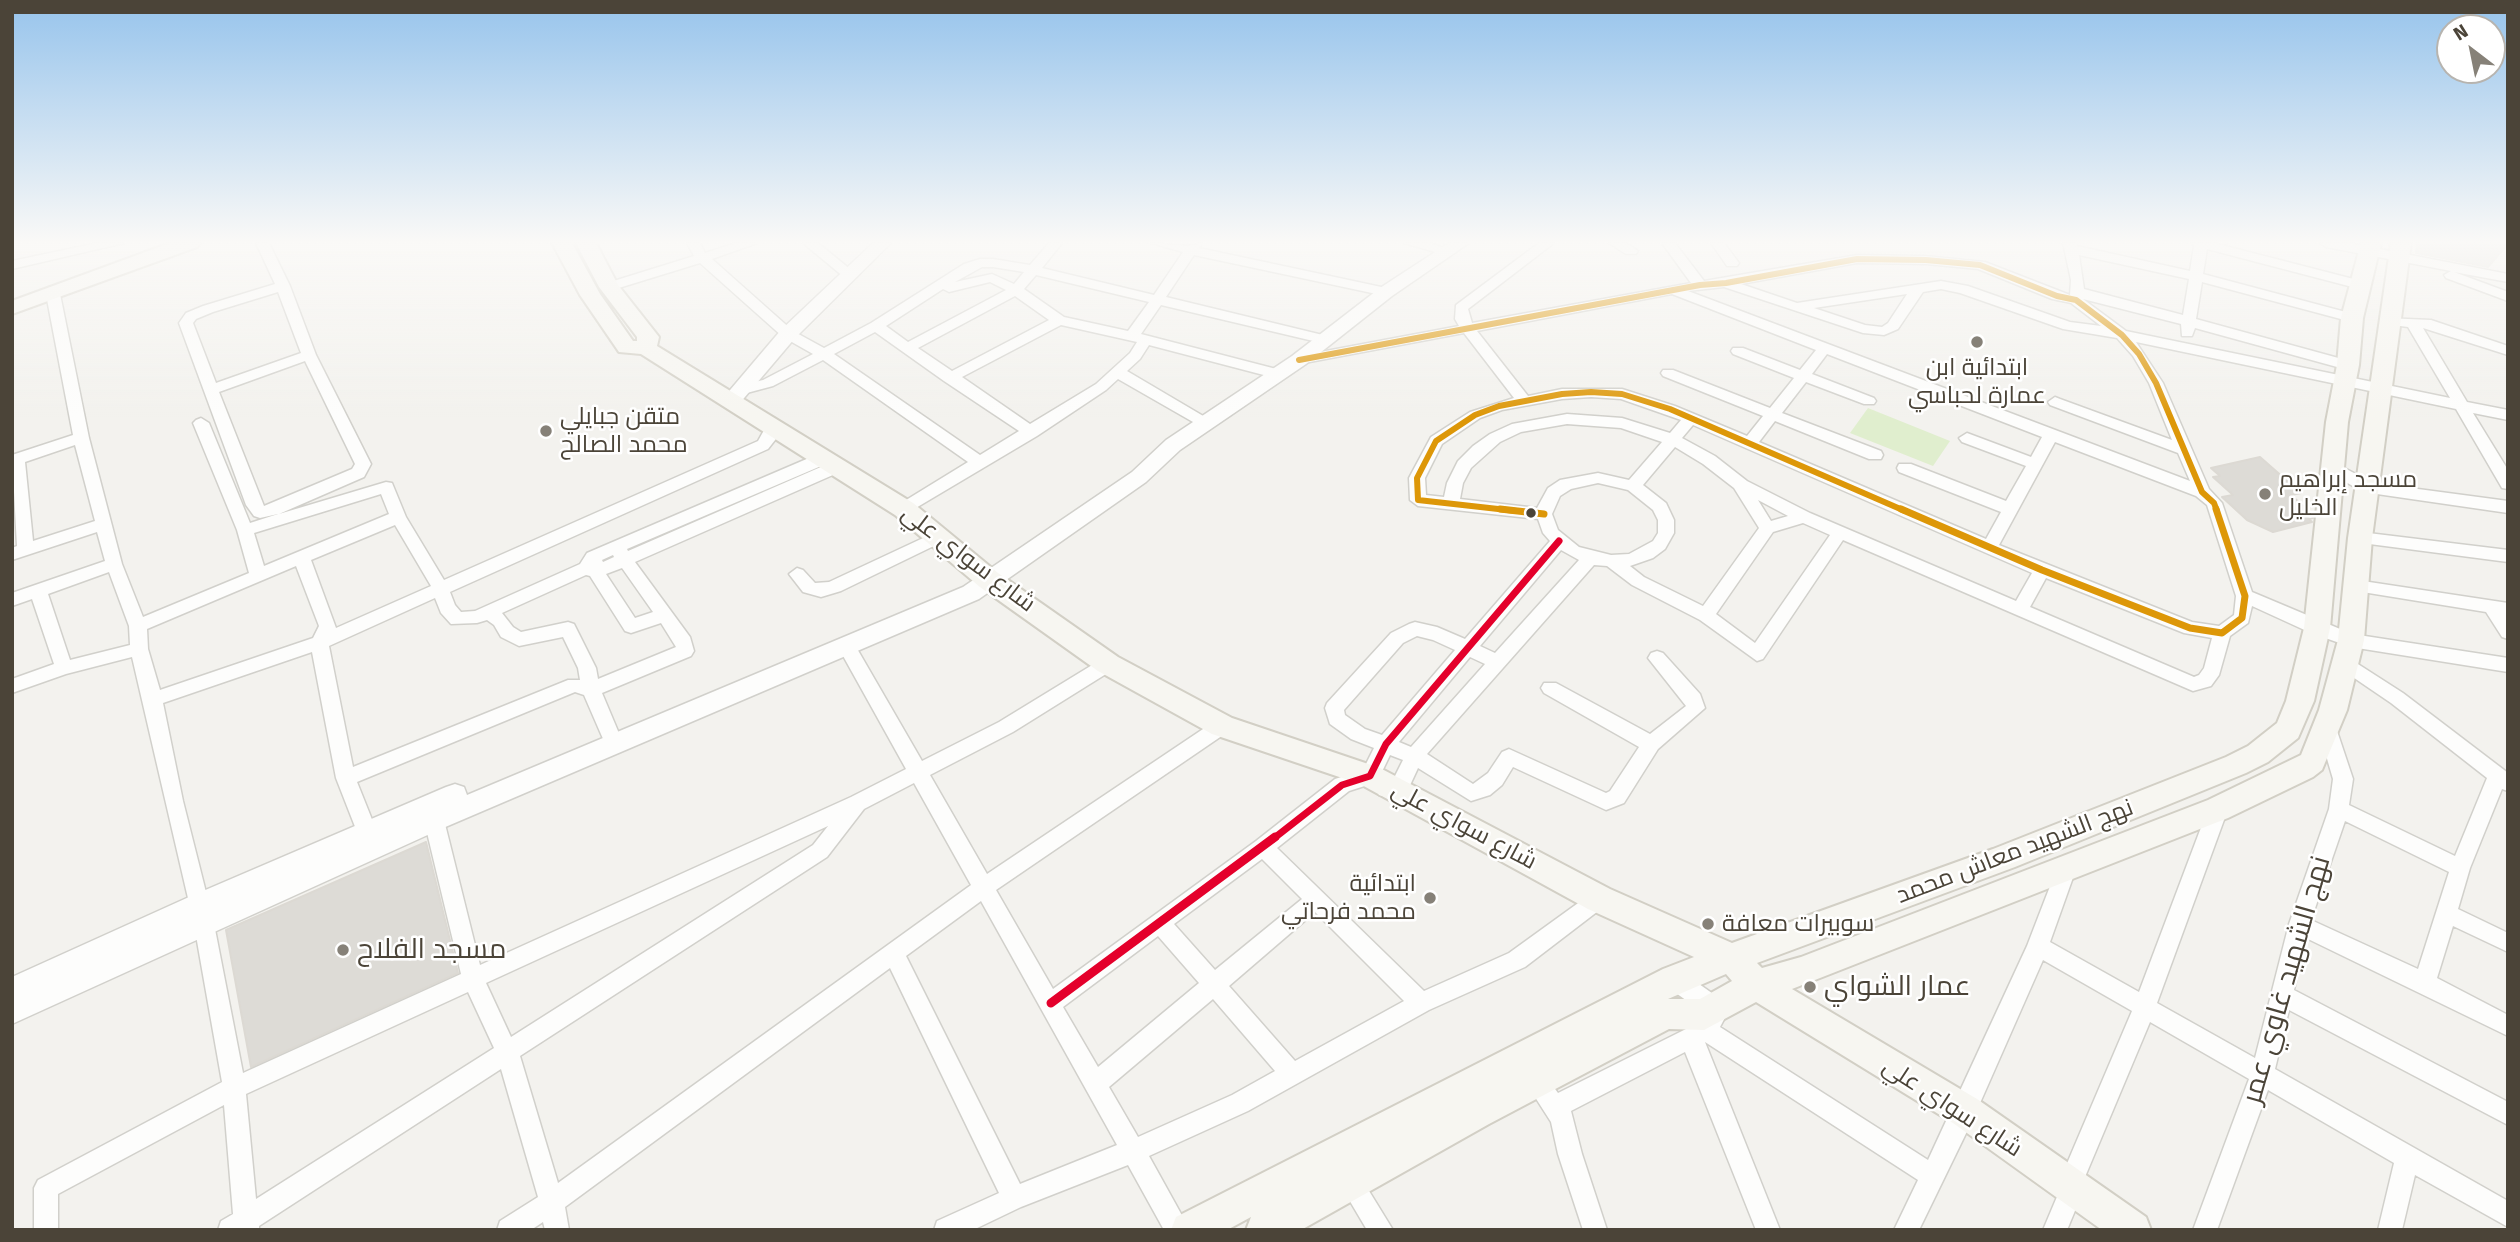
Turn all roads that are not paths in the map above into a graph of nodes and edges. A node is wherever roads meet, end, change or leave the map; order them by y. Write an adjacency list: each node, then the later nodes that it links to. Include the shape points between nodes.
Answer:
1 (33, 301): 31 (main road)
2 (54, 301): 74 (street)
3 (234, 301): 59 (street, via 187,320)
4 (288, 301): 50 (street)
5 (594, 301): 45 (main road, شارع سواي علي, via 626,347)
6 (620, 301): 45 (main road, via 648,337)
7 (751, 301): 39 (street)
8 (822, 301): 39 (street)
9 (917, 301): 29 (street)
10 (920, 301): 29 (street)
11 (995, 301): 43 (street)
12 (1032, 301): 33 (street)
13 (1158, 301): 41 (street)
14 (1162, 301): 42 (street)
15 (1375, 301): 42 (street)
16 (1470, 301): 38 (street, via 1461,308)
17 (1621, 301): 38 (street)
18 (1701, 301): 46 (street)
19 (1777, 301): 30 (street)
20 (1834, 301): 30 (street)
21 (1909, 301): 30 (street, via 1893,326 1884,331 1863,329)
22 (1997, 301): 40 (street, via 2068,326)
23 (2083, 301): 40 (street)
24 (2101, 301): 35 (street)
25 (2192, 301): 35 (street)
26 (2288, 301): 32 (street)
27 (2356, 301): 32 (main road)
28 (2395, 301): 34 (main road)
29 (911, 305): 37 (street)
30 (1795, 307)
31 (12, 308)
32 (2352, 318): 54 (main road)
33 (1059, 320): 41 (street); 57 (street)
34 (2390, 321): 36 (street); 58 (main road)
35 (2188, 322): 44 (street); 54 (street)
36 (2431, 324): 48 (street); 64 (street, via 2413,323)
37 (876, 326): 43 (street); 49 (street)
38 (1468, 329): 51 (street); 61 (street)
39 (788, 334): 49 (street); 60 (street)
40 (2122, 335): 44 (street); 77 (street, via 2156,383)
41 (1139, 337): 52 (street, via 1135,356); 55 (street)
42 (1326, 340): 51 (street)
43 (909, 347): 57 (street)
44 (2184, 347): 54 (street)
45 (646, 348): 60 (main road, شارع سواي علي)
46 (1824, 349): 56 (street); 72 (street)
47 (1738, 351): 56 (street)
48 (2508, 351)
49 (824, 354): 60 (street); 80 (street)
50 (309, 355): 59 (street); 59 (street, via 362,469 273,510 257,510)
51 (1299, 359): 55 (street)
52 (1117, 372): 69 (street); 71 (street)
53 (1668, 373): 65 (street)
54 (2346, 373): 58 (street); 83 (main road)
55 (1279, 374): 69 (street)
56 (1803, 375): 62 (street); 65 (street)
57 (949, 378): 71 (street)
58 (2380, 387): 64 (street); 88 (main road)
59 (211, 390)
60 (738, 395): 70 (main road, شارع سواي علي)
61 (1523, 400): 67 (street, via 1607,393 1636,397); 90 (street, via 1475,415 1436,441 1417,478 1418,500)
62 (1869, 401)
63 (2054, 402): 77 (street)
64 (2460, 405): 66 (street); 86 (street)
65 (1772, 415): 76 (street); 78 (street)
66 (2508, 415)
67 (1691, 418): 75 (street); 76 (street)
68 (201, 423): 99 (street)
69 (1205, 423): 116 (street, via 1139,477)
70 (773, 427): 81 (main road, شارع سواي علي); 118 (street, via 763,445)
71 (1032, 432): 80 (street)
72 (2051, 435): 82 (street); 89 (street)
73 (1966, 438): 82 (street)
74 (80, 439): 79 (street); 97 (street)
75 (1674, 440): 85 (street); 87 (street); 90 (street, via 1594,419 1517,428 1478,450 1455,483)
76 (1750, 443): 104 (street)
77 (2184, 450): 89 (street)
78 (1875, 455)
79 (15, 460): 105 (street)
80 (978, 461): 92 (street)
81 (829, 463): 92 (main road, شارع سواي علي); 106 (street)
82 (2035, 464): 93 (street)
83 (2331, 466): 88 (street); 128 (main road)
84 (1905, 468): 93 (street)
85 (1741, 485): 95 (street); 98 (street)
86 (2508, 485)
87 (1633, 486): 94 (street, via 1598,478 1573,481 1554,492); 110 (street, via 1660,507 1666,533 1647,554)
88 (2368, 488): 91 (street); 102 (main road)
89 (2202, 492): 121 (street, via 2214,503)
90 (1451, 502): 94 (street)
91 (2508, 507)
92 (904, 509): 101 (main road, شارع سواي علي)
93 (2010, 509): 104 (street)
94 (1544, 514): 103 (street)
95 (1804, 516): 98 (street); 100 (street)
96 (398, 517): 99 (street, via 386,487); 109 (street); 118 (street)
97 (102, 525): 105 (street); 111 (street)
98 (1767, 527): 126 (street)
99 (245, 530): 114 (street)
100 (1840, 531): 123 (street); 126 (street, via 1757,654)
101 (936, 538): 115 (street, via 821,591 809,588); 116 (main road, شارع سواي علي)
102 (2360, 538): 107 (street); 117 (main road)
103 (1559, 541): 108 (street); 135 (street)
104 (1990, 546): 113 (street)
105 (19, 552)
106 (620, 554): 112 (street); 125 (street)
107 (2508, 556)
108 (1590, 558): 110 (street); 137 (street)
109 (302, 559): 114 (street); 132 (street, via 328,626)
110 (1611, 561): 126 (street, via 1638,582)
111 (114, 564): 119 (street); 127 (street)
112 (592, 566): 124 (street); 125 (street, via 631,626)
113 (2042, 570): 123 (street); 130 (street, via 2190,628)
114 (258, 574): 127 (street)
115 (797, 574)
116 (989, 580): 133 (street, via 971,593); 138 (main road, شارع سواي علي); 148 (street, via 962,582)
117 (2356, 586): 122 (street); 131 (main road)
118 (440, 587): 124 (street, via 447,608 457,619); 132 (street)
119 (38, 591): 120 (street); 141 (street)
120 (12, 600)
121 (2244, 604): 128 (street); 130 (street, via 2236,625)
122 (2500, 608): 129 (street)
123 (2019, 610): 130 (street, via 2196,689 2213,670)
124 (490, 612): 144 (street, via 519,639 568,629 587,668)
125 (664, 615): 144 (street, via 685,650)
126 (1706, 615)
127 (138, 626): 134 (street)
128 (2317, 628): 131 (street); 176 (main road, نهج الشهيد معاش محمد, via 2300,701 2288,730 2258,754 2004,858)
129 (2508, 632)
130 (2222, 633)
131 (2351, 640): 139 (main road); 140 (street)
132 (319, 643): 145 (street); 154 (street)
133 (846, 645): 148 (street); 152 (street)
134 (139, 649): 141 (street); 145 (street)
135 (1466, 650): 137 (street); 149 (street); 149 (street, via 1437,634 1415,629 1397,638 1345,693 1334,708 1337,719 1359,734)
136 (1657, 658): 150 (street, via 1696,708)
137 (1499, 663): 151 (street)
138 (1108, 664): 146 (main road, شارع سواي علي); 152 (street, via 1006,727)
139 (2347, 664): 147 (main road); 155 (street)
140 (2508, 665)
141 (64, 668): 142 (street)
142 (12, 686)
143 (1550, 688): 150 (street)
144 (591, 690): 148 (street); 154 (street, via 574,685)
145 (153, 699): 170 (street)
146 (1222, 726): 153 (main road, شارع سواي علي); 166 (street)
147 (2327, 729): 159 (main road, نهج الشهيد معاش محمد, via 2312,762 2303,769); 160 (street, نهج الشهيد غاوي عمر, via 2343,779)
148 (610, 736): 161 (street); 162 (street)
149 (1387, 744): 151 (street); 153 (street)
150 (1651, 744): 151 (street, via 1617,797 1606,803 1509,757 1495,779 1471,793)
151 (1414, 756): 157 (street)
152 (917, 771): 158 (street); 166 (street)
153 (1370, 776): 156 (street); 157 (main road, شارع سواي علي)
154 (346, 778): 162 (street)
155 (2503, 779): 164 (street)
156 (1342, 785): 157 (street); 163 (street)
157 (1398, 790): 168 (main road, شارع سواي علي)
158 (859, 803): 177 (street); 191 (street, via 820,851)
159 (2218, 809): 165 (main road, نهج الشهيد معاش محمد); 187 (street)
160 (2339, 809): 164 (street); 172 (street, نهج الشهيد غاوي عمر)
161 (434, 820): 162 (street); 177 (street)
162 (370, 840): 170 (street)
163 (1264, 847): 167 (street); 171 (street)
164 (2460, 868): 169 (street)
165 (2066, 869): 174 (street); 181 (main road, نهج الشهيد معاش محمد)
166 (984, 887): 175 (street); 185 (street)
167 (1315, 900): 180 (street); 186 (street)
168 (1599, 900): 176 (main road, شارع سواي علي); 186 (street, via 1517,960)
169 (2446, 913): 173 (street); 179 (street)
170 (202, 915): 182 (street); 195 (street)
171 (1160, 923): 180 (street); 185 (street)
172 (2299, 924): 179 (street); 184 (street, نهج الشهيد غاوي عمر)
173 (2508, 943)
174 (2038, 946): 187 (street); 197 (street)
175 (893, 953): 204 (street); 205 (street)
176 (1733, 958): 178 (main road, نهج الشهيد معاش محمد); 181 (main road, شارع سواي علي)
177 (473, 978): 191 (street); 195 (street)
178 (1674, 979): 189 (street); 213 (main road, نهج الشهيد معاش محمد)
179 (2424, 983): 190 (street)
180 (1212, 985): 193 (street); 194 (street)
181 (1756, 985): 189 (main road, نهج الشهيد معاش محمد); 197 (main road, شارع سواي علي)
182 (46, 986): 183 (street); 188 (street)
183 (12, 990)
184 (2282, 995): 192 (street, نهج الشهيد غاوي عمر); 198 (street)
185 (1051, 1003): 194 (street)
186 (1421, 1003): 193 (street)
187 (2145, 1006): 192 (street); 203 (street)
188 (12, 1010)
189 (1705, 1026): 196 (main road, via 1704,1015 1666,1014); 201 (street); 217 (street)
190 (2508, 1026)
191 (507, 1052): 205 (street); 207 (street)
192 (2263, 1073): 200 (street); 221 (street, نهج الشهيد غاوي عمر)
193 (1292, 1074): 199 (street)
194 (1096, 1083): 199 (street)
195 (234, 1088): 207 (street); 208 (street, via 46,1188)
196 (1545, 1095): 202 (main road, via 1477,1112); 216 (street, via 1562,1117)
197 (1965, 1111): 201 (street); 203 (main road, شارع سواي علي)
198 (2508, 1114)
199 (1133, 1151): 204 (street); 212 (street)
200 (2407, 1157): 206 (street); 222 (street)
201 (1931, 1175): 218 (street)
202 (1350, 1181): 214 (main road); 215 (street)
203 (2070, 1188): 219 (street); 220 (main road, شارع سواي علي)
204 (1014, 1198): 211 (street)
205 (552, 1202): 209 (street); 210 (street)
206 (2508, 1214)
207 (241, 1227)
208 (46, 1230)
209 (509, 1230)
210 (557, 1230)
211 (946, 1230)
212 (1178, 1230)
213 (1188, 1230)
214 (1264, 1230)
215 (1381, 1230)
216 (1595, 1230)
217 (1768, 1230)
218 (1906, 1230)
219 (2055, 1230)
220 (2133, 1230)
221 (2205, 1230)
222 (2390, 1230)

